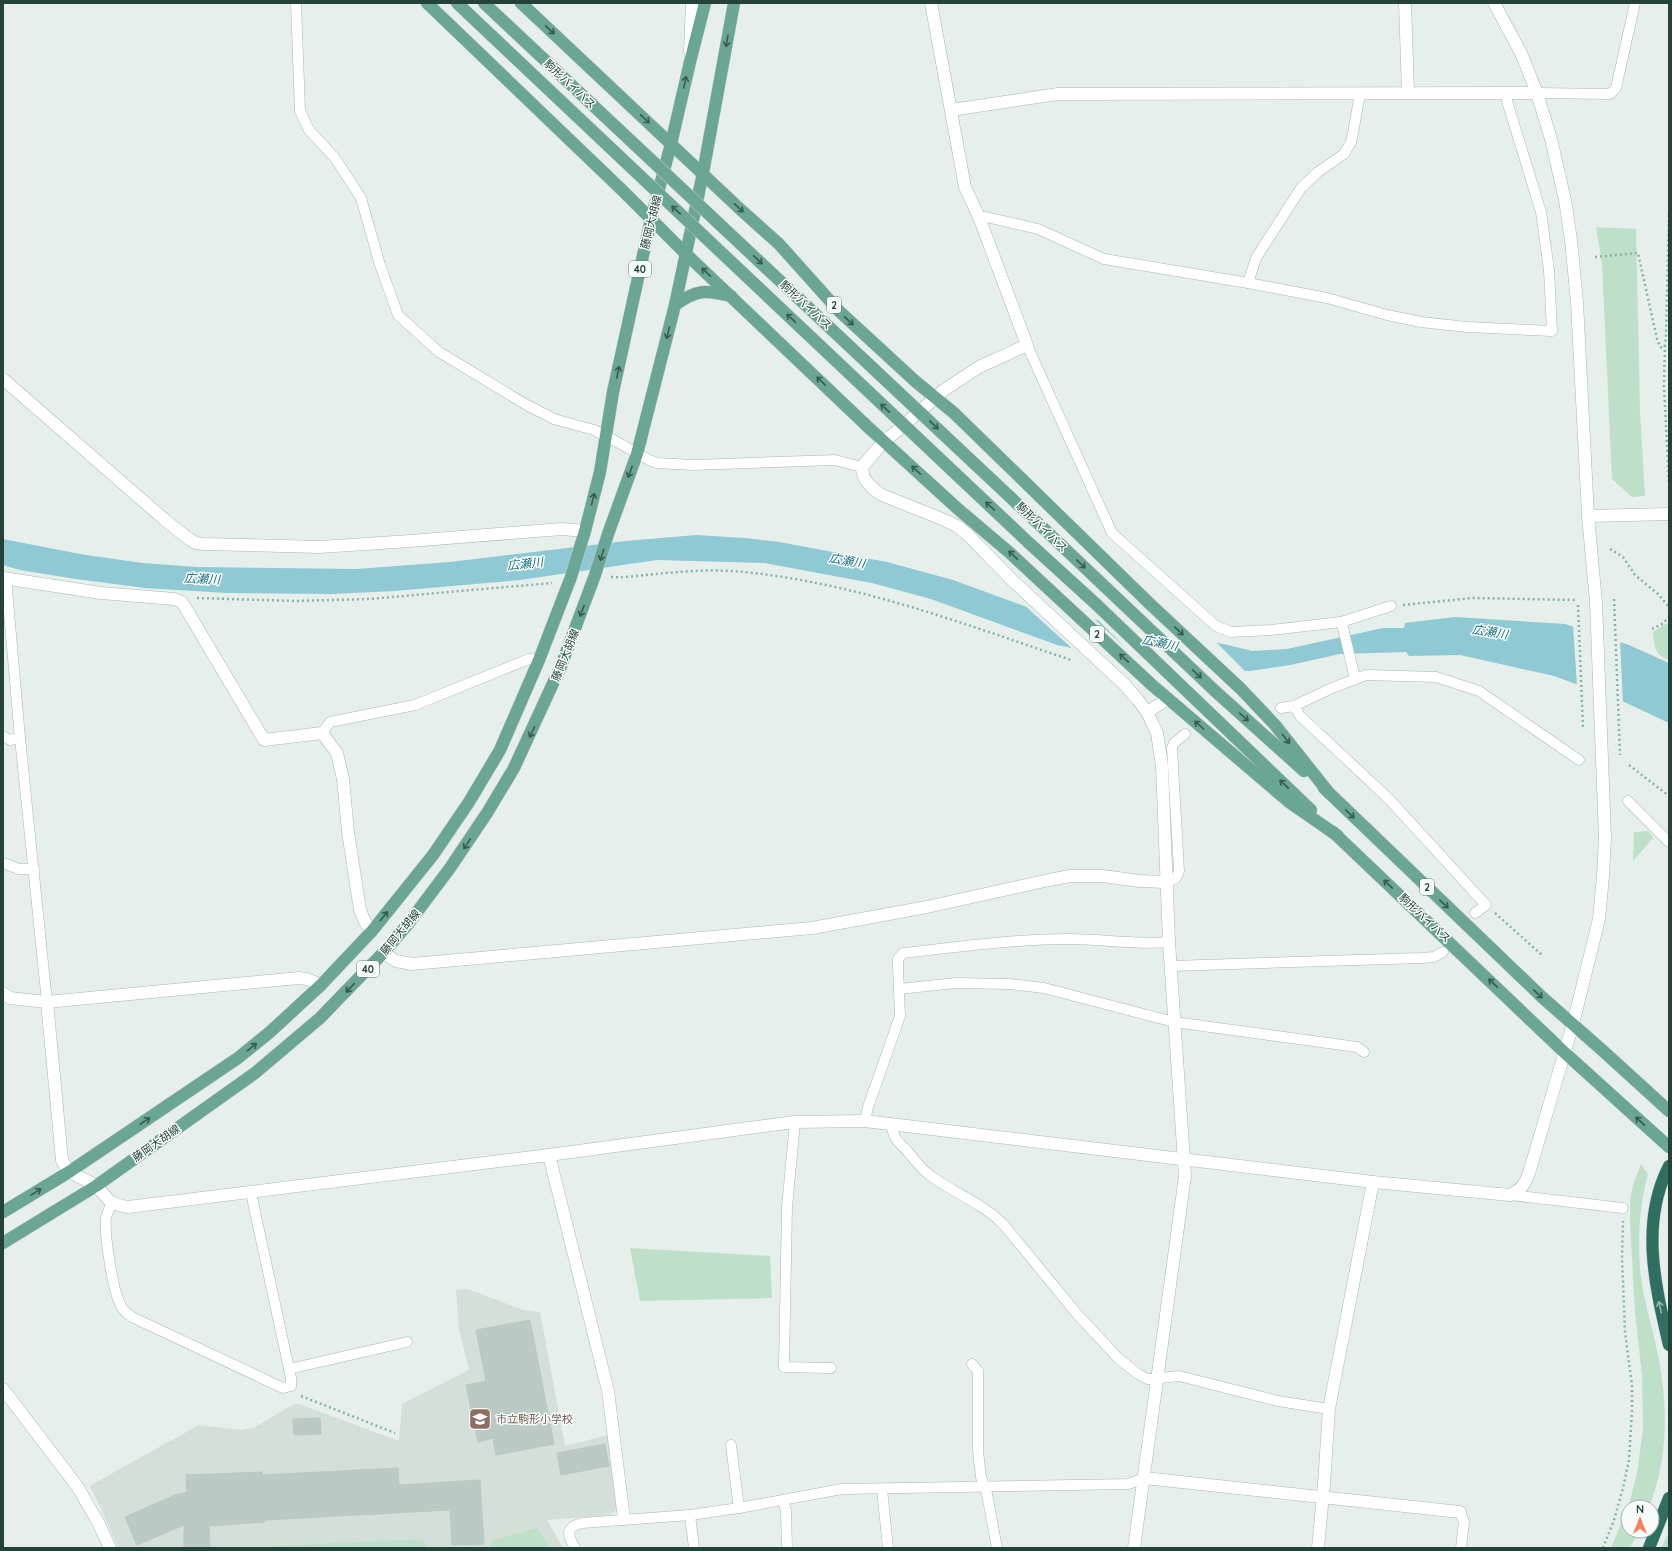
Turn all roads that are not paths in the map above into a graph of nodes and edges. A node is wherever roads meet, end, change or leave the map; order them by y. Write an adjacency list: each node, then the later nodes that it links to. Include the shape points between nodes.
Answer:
1 (296, 3): 30 (lane, via 300,111 309,130 335,158 361,198 380,265 398,315 439,352 525,404 554,419 594,430)
2 (427, 3): 22 (main road, 2)
3 (457, 3): 53 (main road, 駒形バイパス / 2, one-way to 3, bridge, via 1183,686)
4 (484, 3): 51 (main road, 駒形バイパス / 2, one-way to 51, bridge, via 1215,691)
5 (521, 3): 19 (main road, 2, one-way to 19)
6 (692, 3): 13 (street)
7 (705, 3): 13 (main road, 藤岡大胡線 / 40)
8 (734, 3): 20 (main road, 40, one-way to 20)
9 (931, 3): 18 (street)
10 (1406, 3): 17 (street)
11 (1494, 3): 16 (street, via 1521,54)
12 (1635, 3): 16 (lane, via 1616,88 1610,94)
13 (690, 62): 19 (main road, 藤岡大胡線 / 40, one-way to 13)
14 (1360, 93): 17 (street); 18 (street, via 1058,94); 24 (lane, via 1351,142 1344,154 1318,172 1301,188 1256,258)
15 (1506, 93): 16 (street); 17 (street); 24 (lane, via 1541,212 1549,270 1552,330 1467,327 1421,322 1327,298)
16 (1537, 93): 35 (street, via 1551,139 1571,240 1577,302)
17 (1408, 94)
18 (951, 110): 21 (street, via 965,187)
19 (671, 144): 20 (main road, 2); 22 (main road, 藤岡大胡線 / 40)
20 (703, 173): 23 (main road, 40); 29 (main road, 2, one-way to 29, via 780,244 839,311)
21 (979, 217): 24 (lane, via 1038,229 1104,259); 27 (street)
22 (650, 219): 23 (main road, 2); 30 (main road, 藤岡大胡線 / 40, one-way to 22)
23 (685, 253): 25 (main road, 2, one-way to 23); 26 (main road, 40)
24 (1248, 283)
25 (732, 297): 26 (main road, via 710,291 688,295); 31 (main road, 2, one-way to 25)
26 (675, 305): 32 (main road, 40, one-way to 32)
27 (1027, 345): 29 (street, via 979,367); 39 (lane, via 1112,532 1216,626 1231,632 1251,632)
28 (3, 379): 36 (street, via 165,520 196,543 320,547 562,529)
29 (936, 398): 31 (street); 51 (main road, 2, one-way to 51, via 1241,689 1275,725)
30 (605, 436): 32 (lane); 36 (main road, 藤岡大胡線 / 40, one-way to 30, via 600,472)
31 (884, 441): 33 (street); 42 (main road, 2, one-way to 31, via 989,533 958,509)
32 (637, 454): 33 (lane, via 667,464 717,465 835,460); 62 (main road, 藤岡大胡線 / 40, one-way to 62, via 561,666 514,768 450,868)
33 (862, 467): 45 (street, via 864,477 873,489 882,495 957,526 1124,684)
34 (1669, 514): 35 (street)
35 (1588, 516): 69 (street, via 1596,602 1605,838 1599,919)
36 (584, 534): 40 (main road, 藤岡大胡線 / 40, via 571,577)
37 (4, 578): 46 (street, via 100,593 174,599 182,602 264,740); 49 (lane)
38 (1391, 606): 39 (lane)
39 (1342, 625): 41 (lane)
40 (539, 660): 46 (lane, via 529,659 415,705 330,722); 59 (main road, 藤岡大胡線 / 40, one-way to 40, via 433,854 469,802 500,750)
41 (1354, 673): 43 (lane); 50 (lane, via 1436,677 1479,691)
42 (1168, 699): 45 (street); 53 (main road, 2, one-way to 42, via 1289,802)
43 (1294, 706): 44 (lane); 58 (lane, via 1300,716 1388,798 1486,905)
44 (1281, 708)
45 (1147, 712): 57 (street, via 1157,733 1162,766)
46 (322, 732): 59 (street, via 336,753 343,779 360,910)
47 (1185, 734): 57 (lane, via 1174,742 1172,748 1179,871 1176,878)
48 (3, 736): 49 (lane, via 10,740)
49 (20, 738): 56 (lane)
50 (1579, 760)
51 (1329, 793): 69 (main road, 2, one-way to 69)
52 (1628, 801): 54 (lane)
53 (1338, 836): 71 (main road, 駒形バイパス / 2, one-way to 53)
54 (1669, 842)
55 (3, 863): 56 (lane, via 19,869)
56 (34, 869): 67 (lane)
57 (1166, 882): 60 (street); 62 (street, via 1104,876 1070,876 927,907 812,928 412,964 396,961)
58 (1475, 913)
59 (372, 931): 64 (main road, 藤岡大胡線 / 40)
60 (1169, 942): 63 (street); 65 (lane, via 1145,944 1068,939 994,943 903,953 898,959)
61 (1443, 952): 63 (lane, via 1434,957 1421,958)
62 (383, 953): 82 (main road, 藤岡大胡線 / 40, one-way to 82, via 320,1018 255,1073)
63 (1171, 966): 68 (street)
64 (321, 985): 67 (street, via 299,978); 80 (main road, 藤岡大胡線 / 40, one-way to 64, via 238,1058)
65 (899, 989): 68 (lane, via 956,983 1009,984 1044,988); 73 (lane, via 900,1016)
66 (3, 993): 67 (street, via 10,998)
67 (48, 1002): 80 (street, via 60,1148 62,1160)
68 (1174, 1022): 70 (lane, via 1357,1047); 78 (street)
69 (1573, 1024): 71 (street); 72 (main road, 2)
70 (1364, 1052)
71 (1565, 1053): 76 (main road, 駒形バイパス / 2, one-way to 71); 84 (street, via 1524,1184 1518,1192)
72 (1669, 1111)
73 (865, 1121): 74 (street); 75 (street)
74 (795, 1122): 77 (street); 92 (lane, via 787,1207 784,1366)
75 (890, 1124): 78 (street); 94 (lane, via 894,1137 926,1172 994,1214 1119,1360 1147,1379)
76 (1669, 1147)
77 (549, 1155): 83 (street); 107 (street, via 608,1391)
78 (1184, 1160): 81 (street); 94 (street, via 1185,1176)
79 (1669, 1166): 90 (highway, one-way to 79, via 1656,1287 1652,1236 1656,1201)
80 (69, 1172): 82 (street); 87 (main road, 藤岡大胡線 / 40, one-way to 80)
81 (1374, 1182): 84 (street); 96 (street)
82 (96, 1186): 85 (street); 88 (main road, 藤岡大胡線 / 40)
83 (251, 1193): 85 (street, via 139,1207); 93 (lane)
84 (1510, 1195): 86 (lane)
85 (112, 1203): 93 (lane, via 106,1217 106,1226 110,1268 115,1292 122,1308 132,1317 284,1388 291,1386)
86 (1624, 1208)
87 (3, 1212)
88 (3, 1243)
89 (407, 1342): 93 (lane)
90 (1669, 1345)
91 (972, 1364): 99 (lane, via 978,1371 978,1451)
92 (831, 1368)
93 (289, 1370)
94 (1156, 1379): 96 (lane, via 1179,1376 1278,1401); 98 (street)
95 (3, 1389): 108 (street, via 76,1486)
96 (1329, 1410): 101 (street)
97 (731, 1445): 104 (lane)
98 (1144, 1478): 99 (lane, via 1128,1484); 101 (street); 114 (street)
99 (984, 1486): 100 (lane); 113 (lane)
100 (882, 1489): 103 (lane, via 842,1490); 112 (lane)
101 (1322, 1497): 105 (street); 115 (street)
102 (1669, 1498): 117 (highway)
103 (783, 1501): 104 (lane); 111 (lane)
104 (739, 1508): 106 (lane)
105 (1460, 1512): 116 (lane, via 1464,1522)
106 (690, 1515): 107 (lane); 110 (lane)
107 (624, 1519): 109 (lane, via 582,1523 572,1527 569,1536)
108 (110, 1548)
109 (575, 1548)
110 (694, 1548)
111 (788, 1548)
112 (888, 1548)
113 (997, 1548)
114 (1134, 1548)
115 (1318, 1548)
116 (1461, 1548)
117 (1649, 1548)

